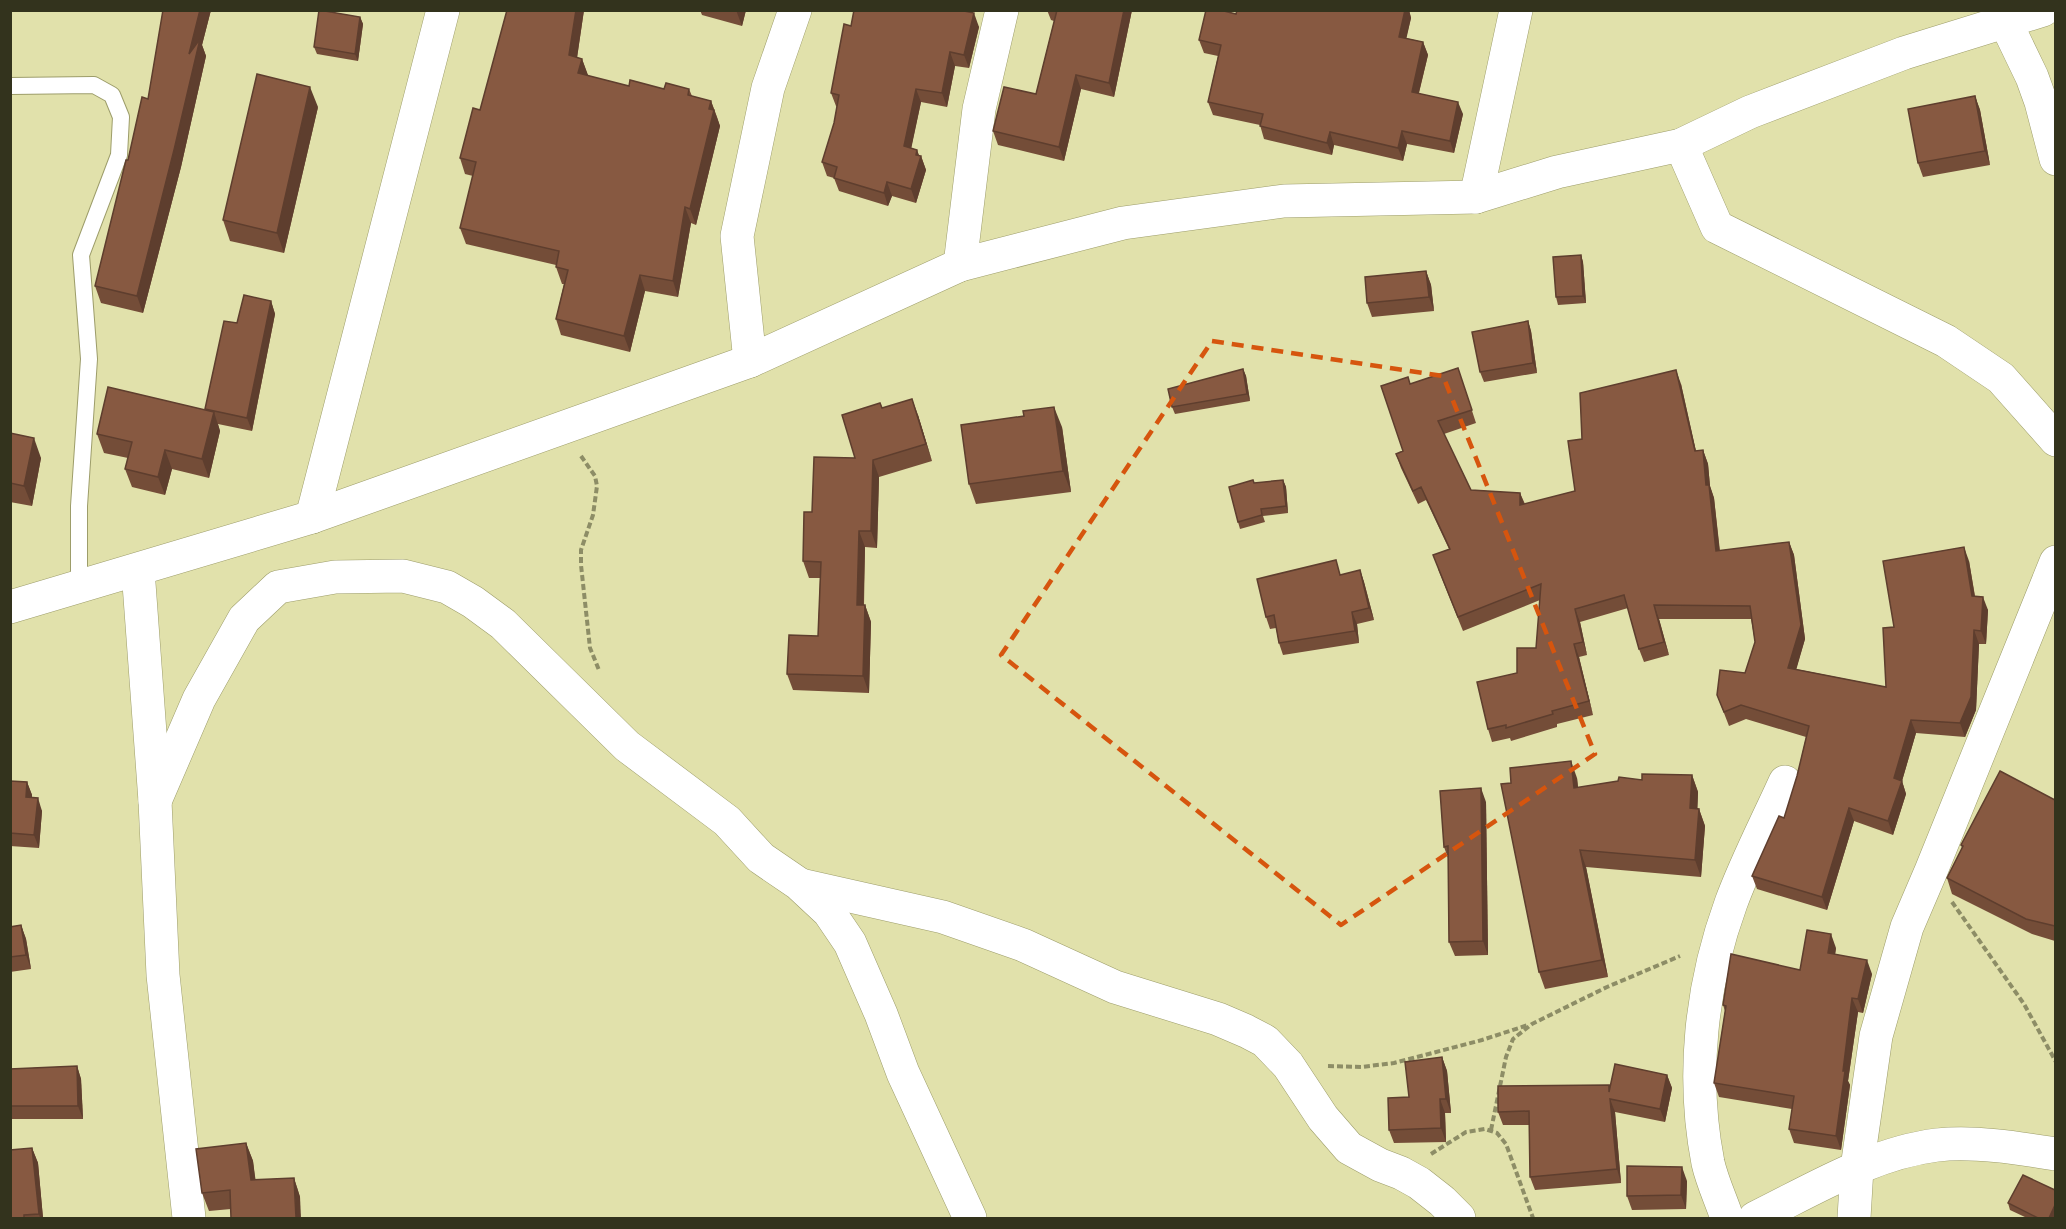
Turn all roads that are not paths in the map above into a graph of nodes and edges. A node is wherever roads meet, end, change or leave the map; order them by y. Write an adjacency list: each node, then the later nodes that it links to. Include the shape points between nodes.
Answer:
1 (443, 10): 14 (street)
2 (795, 10): 12 (street, via 768,88 737,236)
3 (1002, 10): 11 (street, via 979,109)
4 (1515, 10): 10 (street)
5 (2043, 10): 6 (street)
6 (2006, 23): 8 (street, via 2032,77); 9 (street, via 1904,53 1750,112)
7 (10, 86): 17 (lane, via 94,85 112,95 121,117 119,155 81,255 89,359 79,506)
8 (2054, 143)
9 (1680, 145): 10 (street, via 1557,172); 13 (street, via 1717,227 1946,341 2001,378)
10 (1476, 197): 11 (street, via 1284,201 1123,223)
11 (960, 265): 12 (street)
12 (750, 361): 14 (street)
13 (2055, 440)
14 (312, 517): 16 (street)
15 (2055, 562): 23 (street, via 1907,927 1876,1036)
16 (138, 570): 17 (street); 20 (street)
17 (79, 588): 18 (street)
18 (10, 607)
19 (1785, 782): 27 (street, via 1732,900 1703,1012 1699,1096 1708,1164)
20 (155, 801): 21 (street, via 199,699 244,619 278,587 335,577 403,576 447,587 503,624 627,746 727,821 761,858); 24 (street, via 163,975)
21 (799, 884): 25 (street, via 829,912 850,943 903,1073); 26 (street, via 943,917 1023,945 1115,987 1246,1031 1265,1041 1288,1065 1348,1148 1419,1183)
22 (2055, 1154): 23 (street, via 1938,1145 1905,1151)
23 (1857, 1168): 28 (street); 29 (street)
24 (189, 1218)
25 (970, 1218)
26 (1459, 1218)
27 (1727, 1218)
28 (1755, 1218)
29 (1854, 1218)

